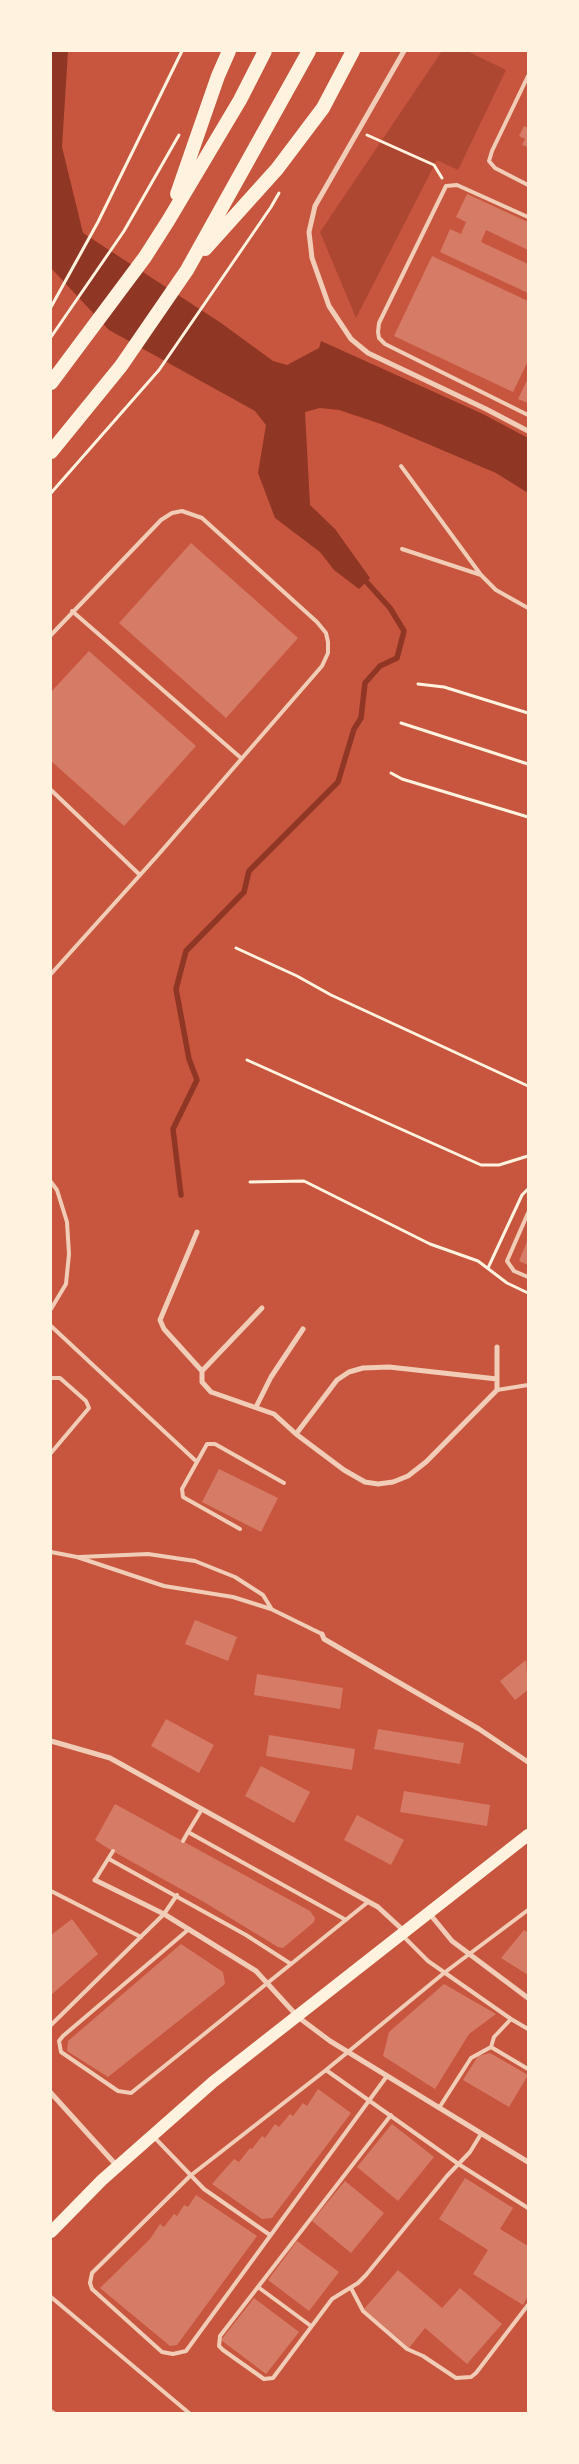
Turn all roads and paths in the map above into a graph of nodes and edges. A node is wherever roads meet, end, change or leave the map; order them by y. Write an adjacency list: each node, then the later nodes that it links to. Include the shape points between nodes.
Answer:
1 (182, 51): 16 (path, via 98,222)
2 (229, 51): 14 (highway)
3 (265, 51): 14 (highway, via 240,100)
4 (309, 51): 15 (highway)
5 (353, 51): 15 (highway, via 322,108 277,169)
6 (404, 51): 9 (street)
7 (528, 76): 10 (lane, via 489,161 495,168)
8 (183, 130): 17 (path, via 124,230)
9 (358, 130): 11 (path, via 434,166); 20 (street, via 315,206 310,232 312,258 329,306 352,339 368,353)
10 (528, 185)
11 (446, 186): 13 (lane, via 457,185); 19 (lane, via 379,323 379,338 385,344)
12 (271, 208): 23 (path, via 159,370)
13 (528, 217)
14 (168, 221): 18 (highway)
15 (187, 270): 21 (highway, via 121,366)
16 (51, 307)
17 (51, 337)
18 (51, 383)
19 (528, 415)
20 (528, 431)
21 (51, 452)
22 (401, 466): 25 (lane)
23 (51, 493)
24 (402, 549): 25 (lane)
25 (481, 575): 26 (lane, via 496,590)
26 (528, 608)
27 (72, 611): 28 (lane); 32 (lane); 32 (lane, via 161,520 182,511 202,518 318,622 328,642 328,653 322,666)
28 (51, 635)
29 (418, 684): 30 (path, via 444,687)
30 (528, 713)
31 (401, 723): 33 (path)
32 (241, 758): 37 (lane)
33 (528, 764)
34 (391, 772): 36 (path, via 402,779)
35 (51, 790): 37 (lane)
36 (528, 817)
37 (140, 875): 39 (lane)
38 (236, 948): 41 (path)
39 (51, 974)
40 (247, 1060): 42 (path, via 481,1165 499,1165)
41 (528, 1086)
42 (528, 1156)
43 (51, 1182): 52 (lane, via 57,1190 67,1222 69,1254 66,1284)
44 (250, 1182): 48 (path, via 304,1181 430,1244 478,1260)
45 (528, 1189): 48 (path, via 522,1195)
46 (528, 1213): 49 (lane, via 507,1261 514,1271)
47 (197, 1232): 56 (street, via 160,1320 164,1329)
48 (488, 1268): 50 (path, via 507,1283)
49 (528, 1277)
50 (528, 1293)
51 (262, 1308): 56 (street)
52 (51, 1309)
53 (51, 1326): 64 (lane)
54 (303, 1328): 61 (street, via 271,1376)
55 (497, 1347): 58 (street)
56 (202, 1371): 61 (street, via 202,1382 211,1392)
57 (51, 1378): 63 (lane, via 60,1378 86,1401 89,1408)
58 (497, 1379): 60 (street); 62 (street, via 389,1367 349,1372 337,1380)
59 (528, 1385): 60 (lane)
60 (497, 1390): 62 (street, via 426,1462 408,1476 392,1482 365,1482)
61 (256, 1407): 62 (street, via 274,1414)
62 (296, 1434)
63 (51, 1453)
64 (197, 1462): 65 (lane, via 204,1447 211,1442); 66 (lane, via 182,1489 183,1497)
65 (284, 1483)
66 (240, 1529)
67 (51, 1552): 68 (lane)
68 (77, 1557): 69 (lane, via 164,1586 213,1592); 69 (lane, via 148,1554 188,1559 235,1577 263,1595)
69 (271, 1608): 70 (lane)
70 (322, 1634): 72 (street, via 324,1639 479,1729)
71 (51, 1741): 73 (street, via 110,1758)
72 (528, 1762)
73 (202, 1809): 74 (lane); 82 (street)
74 (188, 1832): 76 (lane); 86 (lane)
75 (528, 1835): 84 (main road)
76 (184, 1841)
77 (113, 1851): 78 (lane)
78 (109, 1859): 79 (lane); 81 (lane)
79 (95, 1880): 85 (street)
80 (51, 1891): 89 (lane)
81 (177, 1895): 85 (lane); 91 (lane)
82 (368, 1902): 86 (lane); 88 (street, via 384,1912)
83 (528, 1910): 90 (lane)
84 (429, 1912): 88 (main road); 90 (street, via 452,1941)
85 (164, 1914): 87 (street); 89 (lane)
86 (346, 1920): 91 (lane)
87 (189, 1929): 93 (street); 93 (lane, via 63,2036 59,2040 61,2052 118,2091 131,2093)
88 (403, 1933): 92 (lane); 95 (main road)
89 (141, 1938): 97 (lane)
90 (469, 1955): 92 (lane); 94 (street)
91 (291, 1964): 93 (lane)
92 (444, 1973): 96 (lane); 100 (lane)
93 (268, 1982): 95 (street)
94 (528, 1998)
95 (298, 2018): 100 (street); 109 (main road, via 213,2082)
96 (511, 2019): 98 (lane); 99 (lane, via 494,2037)
97 (51, 2025)
98 (528, 2029)
99 (491, 2047): 101 (lane); 106 (lane, via 471,2058)
100 (347, 2053): 102 (lane); 103 (street)
101 (528, 2069)
102 (326, 2070): 105 (lane); 113 (lane)
103 (387, 2076): 105 (lane); 106 (street)
104 (51, 2093): 112 (street)
105 (370, 2100): 107 (lane); 116 (lane)
106 (439, 2108): 108 (street)
107 (391, 2115): 111 (lane); 117 (lane)
108 (481, 2134): 110 (street); 111 (lane)
109 (153, 2135): 112 (main road); 113 (lane)
110 (528, 2162)
111 (460, 2165): 114 (lane); 118 (lane, via 447,2176 366,2275)
112 (118, 2167): 115 (main road)
113 (190, 2176): 116 (lane); 116 (lane, via 92,2273 90,2283 92,2289 162,2352 186,2351)
114 (528, 2208)
115 (51, 2232)
116 (270, 2234)
117 (258, 2287): 121 (lane); 121 (lane, via 220,2336 219,2346 223,2350 268,2380)
118 (351, 2288): 120 (lane, via 363,2312 407,2349 456,2378 471,2377 476,2373); 121 (lane, via 332,2299)
119 (51, 2297): 122 (lane)
120 (528, 2305)
121 (310, 2326)
122 (189, 2413)

